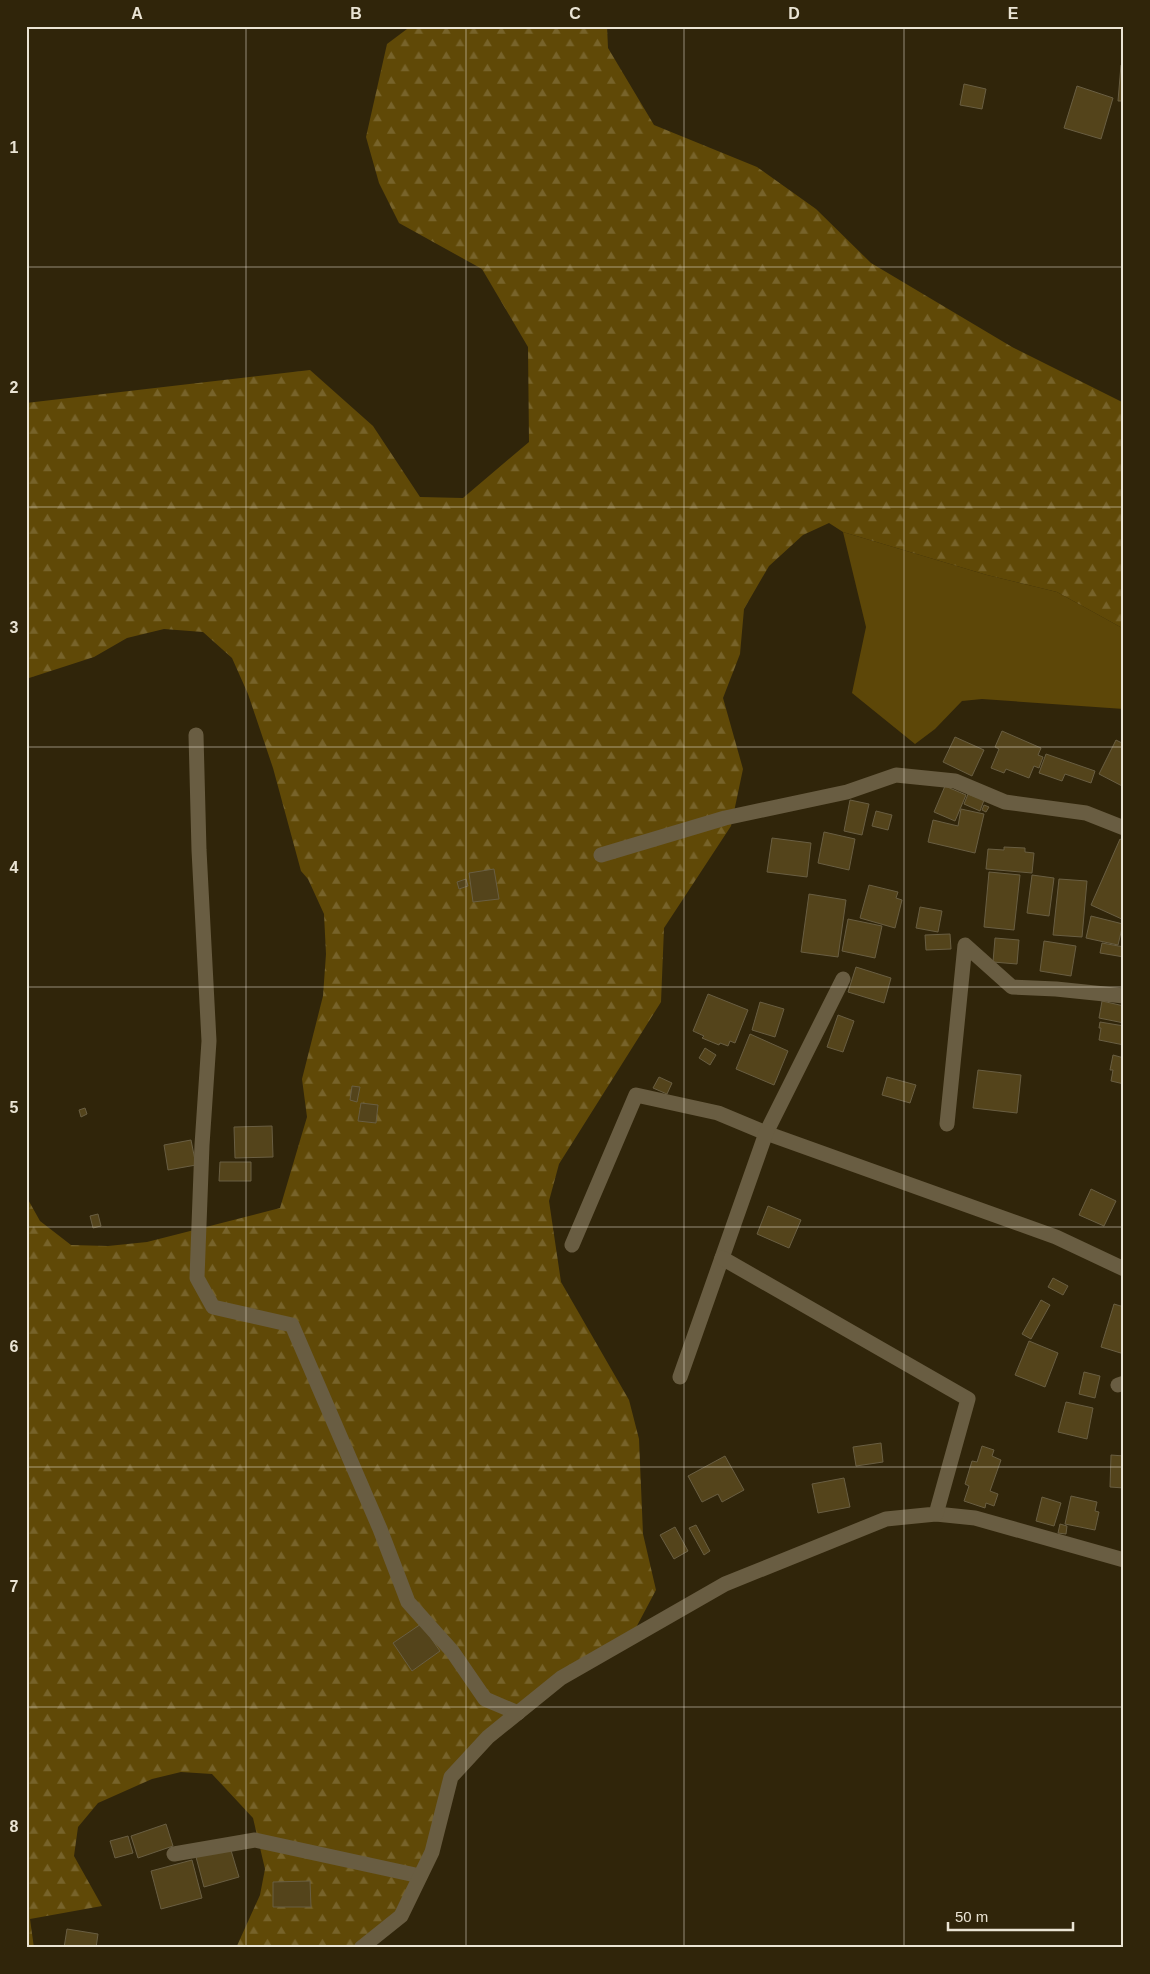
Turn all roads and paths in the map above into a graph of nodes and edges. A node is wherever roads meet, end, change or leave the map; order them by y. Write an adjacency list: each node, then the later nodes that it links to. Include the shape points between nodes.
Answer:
1 (196, 735): 14 (street, via 209,1041 197,1278 213,1308 292,1325 408,1602 452,1651 486,1699)
2 (1124, 828): 3 (street, via 1086,813 1006,802 955,781 896,775 847,792 725,818)
3 (601, 855)
4 (843, 979): 7 (street)
5 (1124, 996): 6 (street, via 1012,987 966,945)
6 (948, 1124)
7 (766, 1132): 8 (street, via 718,1113 636,1095); 9 (street); 10 (street, via 1056,1237)
8 (572, 1245)
9 (722, 1258): 11 (street); 12 (street, via 968,1400)
10 (1124, 1269)
11 (680, 1377)
12 (936, 1514): 13 (street, via 975,1518); 14 (street, via 886,1518 725,1584 561,1678)
13 (1124, 1560)
14 (518, 1713): 16 (street, via 488,1737 451,1777 432,1852)
15 (174, 1854): 16 (street, via 255,1840)
16 (420, 1876): 17 (street, via 401,1916)
17 (361, 1948)

